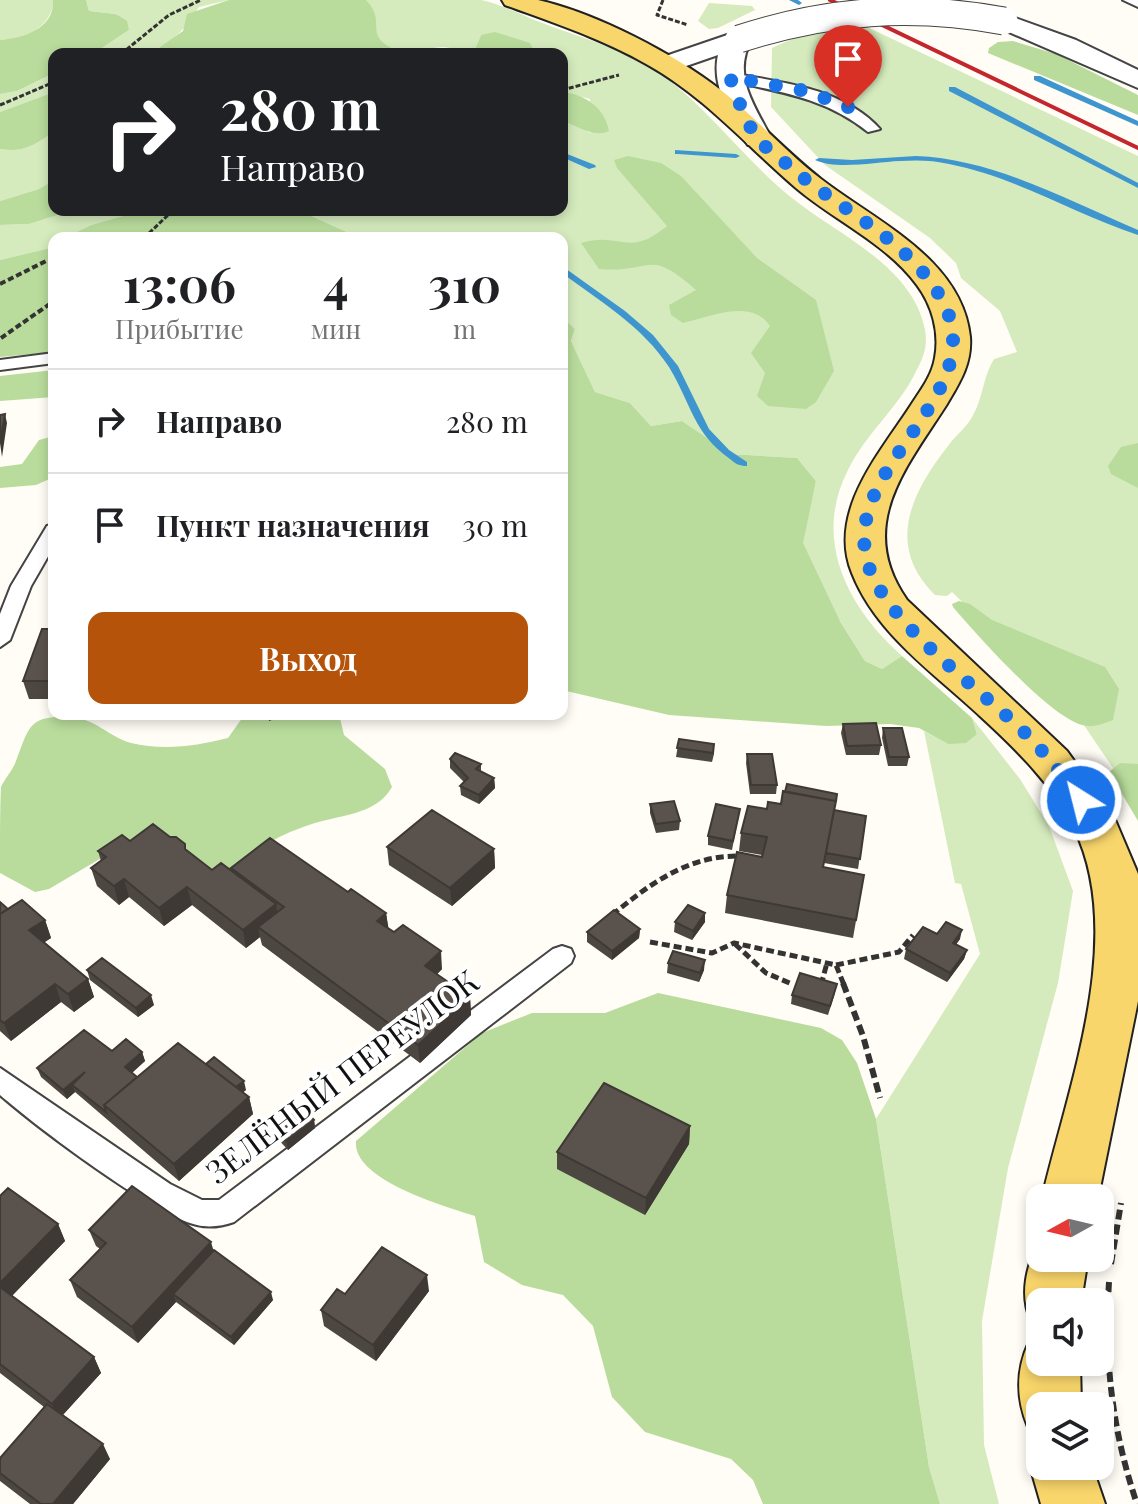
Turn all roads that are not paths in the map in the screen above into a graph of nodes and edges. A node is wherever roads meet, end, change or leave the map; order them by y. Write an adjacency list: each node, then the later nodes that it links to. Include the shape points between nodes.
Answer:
1 (514, 0): 5 (main road, via 625,42)
2 (1129, 0): 3 (lane)
3 (1138, 3)
4 (739, 39): 5 (street); 6 (street, via 728,59); 7 (street, bridge, via 799,19 857,10 931,9 1004,21)
5 (666, 65): 9 (main road)
6 (730, 77): 8 (lane, via 806,91 848,107); 9 (street)
7 (1138, 80)
8 (873, 129)
9 (758, 139): 16 (main road, via 811,185 903,251 942,299 952,323 949,371 875,493 865,521 865,552 877,585 901,618 1055,765 1081,800 1114,874 1119,953)
10 (48, 359): 11 (lane)
11 (0, 365)
12 (48, 540): 13 (lane, via 21,586)
13 (0, 640)
14 (562, 956): 15 (lane, ЗЕЛЁНЫЙ ПЕРЕУЛОК, via 224,1213 199,1213 160,1193 35,1109)
15 (0, 1079)
16 (1073, 1184)
17 (1065, 1480): 18 (main road)
18 (1073, 1504)

